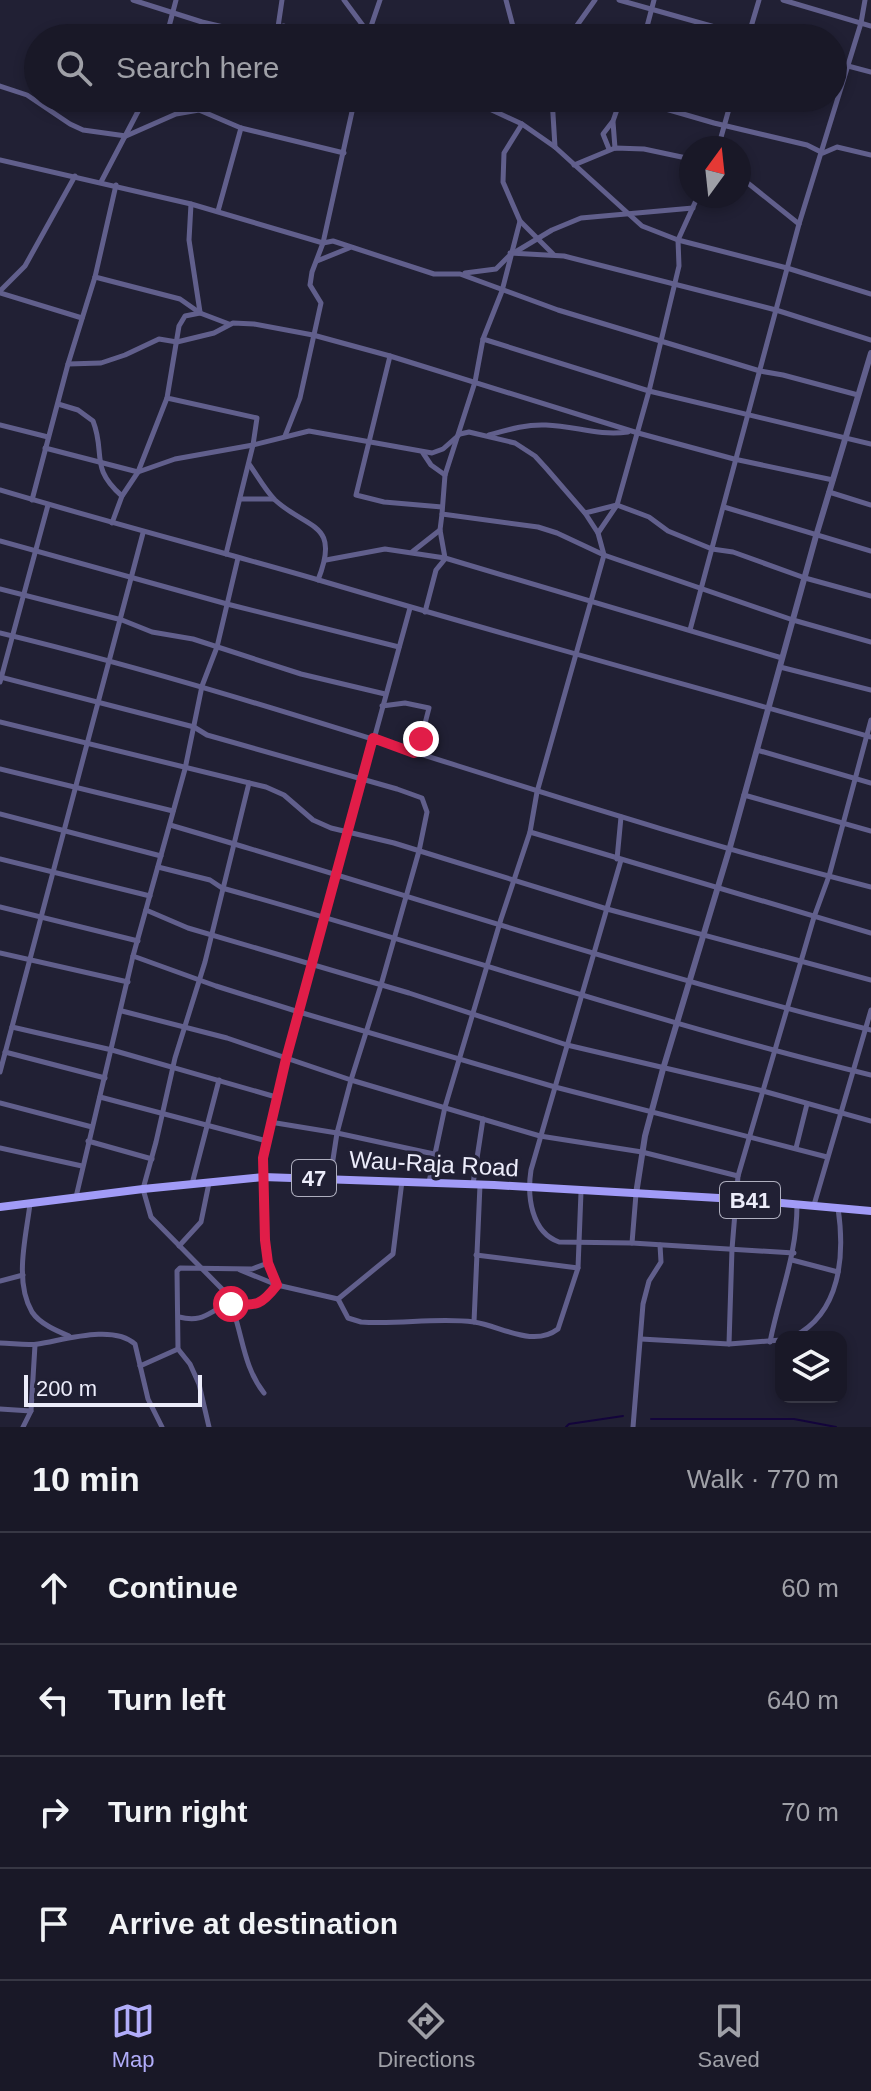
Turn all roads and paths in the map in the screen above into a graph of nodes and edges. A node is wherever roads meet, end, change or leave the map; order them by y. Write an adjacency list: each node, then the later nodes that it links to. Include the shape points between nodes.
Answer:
1 (133, 0): 15 (street)
2 (176, 0): 15 (street)
3 (274, 0): 13 (street)
4 (344, 0): 20 (street)
5 (380, 0): 21 (street)
6 (506, 0): 22 (street)
7 (595, 0): 23 (street)
8 (619, 0): 14 (street)
9 (654, 0): 14 (street)
10 (759, 0): 26 (street)
11 (783, 0): 16 (street)
12 (865, 0): 16 (street)
13 (282, 1): 19 (street)
14 (653, 8): 24 (street); 25 (street)
15 (172, 13): 17 (street); 18 (street)
16 (861, 23): 27 (street); 28 (street)
17 (169, 24)
18 (212, 24)
19 (278, 24)
20 (360, 24)
21 (371, 24)
22 (512, 24)
23 (576, 24)
24 (648, 24)
25 (707, 24)
26 (753, 24)
27 (871, 26)
28 (847, 66): 29 (street)
29 (871, 72)
30 (0, 86): 31 (street)
31 (24, 94)
32 (53, 112): 47 (street, via 77,128)
33 (138, 112): 47 (street)
34 (184, 112): 47 (street)
35 (204, 112): 46 (street)
36 (352, 112): 51 (street)
37 (496, 112): 44 (street)
38 (553, 112): 49 (street)
39 (616, 112): 43 (street)
40 (678, 112): 45 (street)
41 (728, 112): 45 (street)
42 (834, 112): 52 (street)
43 (613, 121): 50 (street); 50 (street, via 603,134)
44 (522, 124): 49 (street); 65 (street, via 504,153 503,182)
45 (725, 125): 48 (street); 52 (street)
46 (241, 128): 51 (street); 63 (street)
47 (126, 136): 58 (street)
48 (722, 136)
49 (555, 147): 56 (street)
50 (612, 148): 54 (street); 56 (street)
51 (344, 153): 69 (street)
52 (823, 153): 53 (street, via 837,147); 66 (street)
53 (871, 155)
54 (679, 156)
55 (0, 160): 57 (street)
56 (574, 165): 64 (street)
57 (75, 176): 58 (street); 79 (street, via 25,266)
58 (101, 182): 59 (street)
59 (116, 185): 61 (street); 76 (street)
60 (751, 186): 66 (street)
61 (191, 204): 63 (street); 82 (street, via 190,250)
62 (694, 208): 64 (street); 68 (street)
63 (218, 212): 69 (street)
64 (624, 213): 67 (street, via 581,218); 68 (street)
65 (520, 221): 67 (street); 71 (street)
66 (799, 224): 74 (street)
67 (537, 238): 71 (street); 72 (street)
68 (678, 240): 74 (street); 77 (street)
69 (323, 243): 70 (street); 73 (street)
70 (350, 247): 73 (street); 75 (street, via 434,274)
71 (510, 253): 72 (street); 75 (street, via 496,269); 78 (street)
72 (554, 255): 77 (street)
73 (316, 261): 85 (street, via 310,285 321,303)
74 (787, 268): 80 (street); 81 (street)
75 (460, 274): 78 (street)
76 (95, 277): 82 (street, via 180,299); 83 (street)
77 (674, 284): 81 (street); 88 (street)
78 (502, 291): 86 (street); 88 (street)
79 (0, 292): 83 (street)
80 (871, 294)
81 (776, 310): 87 (street); 93 (street)
82 (200, 313): 84 (street); 89 (street, via 185,316)
83 (82, 318): 92 (street)
84 (230, 325): 85 (street); 89 (street)
85 (313, 335): 91 (street); 104 (street, via 300,398)
86 (483, 339): 94 (street); 95 (street)
87 (871, 340)
88 (661, 341): 93 (street); 95 (street)
89 (177, 342): 92 (street, via 159,339 112,361); 97 (street)
90 (871, 353): 96 (street)
91 (390, 356): 94 (street); 107 (street)
92 (68, 364): 98 (street)
93 (760, 371): 96 (street); 99 (street)
94 (475, 382): 101 (street); 102 (street)
95 (649, 391): 99 (street); 101 (street)
96 (858, 395): 106 (street)
97 (167, 398): 109 (street, via 257,418); 115 (street)
98 (58, 404): 105 (street); 113 (street, via 93,421)
99 (747, 415): 106 (street); 112 (street)
100 (0, 425): 105 (street)
101 (634, 432): 103 (street, via 600,435 543,424); 112 (street); 125 (street)
102 (460, 434): 103 (street); 111 (street, via 443,449); 116 (street)
103 (488, 435): 129 (street, via 535,456)
104 (285, 436): 107 (street, via 315,431); 109 (street)
105 (48, 437): 110 (street)
106 (845, 438): 108 (street); 117 (street)
107 (369, 440): 111 (street); 128 (street, via 356,495)
108 (871, 444)
109 (253, 445): 114 (street); 115 (street, via 175,459)
110 (45, 448): 113 (street); 123 (street)
111 (422, 452): 116 (street)
112 (734, 459): 117 (street); 127 (street)
113 (98, 462): 115 (street); 120 (street, via 109,485)
114 (249, 463): 121 (street); 122 (street)
115 (138, 472): 120 (street)
116 (445, 475): 128 (street)
117 (833, 480): 119 (street)
118 (0, 490): 123 (street)
119 (829, 492): 126 (street); 134 (street)
120 (122, 496): 130 (street)
121 (240, 499): 122 (street); 140 (street)
122 (274, 499): 144 (street, via 313,524 325,540)
123 (32, 500): 124 (street)
124 (48, 505): 130 (street); 137 (street)
125 (617, 505): 129 (street); 133 (street); 136 (street)
126 (871, 505)
127 (724, 507): 134 (street); 136 (street)
128 (442, 510): 131 (street); 141 (street, via 538,527)
129 (585, 513): 133 (street)
130 (112, 523): 132 (street)
131 (440, 530): 139 (street); 143 (street)
132 (143, 533): 140 (street); 145 (street)
133 (598, 533): 141 (street)
134 (816, 536): 138 (street); 146 (street)
135 (0, 541): 137 (street)
136 (712, 549): 146 (street); 149 (street)
137 (35, 550): 145 (street); 150 (street)
138 (871, 551)
139 (412, 552): 143 (street); 144 (street, via 385,549)
140 (226, 554): 142 (street)
141 (604, 555): 149 (street); 152 (street)
142 (238, 558): 147 (street); 153 (street)
143 (445, 558): 152 (street); 155 (street, via 436,570)
144 (326, 560): 147 (street)
145 (133, 577): 153 (street); 156 (street)
146 (805, 578): 151 (street); 157 (street)
147 (318, 580): 154 (street)
148 (0, 589): 150 (street)
149 (702, 589): 157 (street); 158 (street)
150 (24, 594): 156 (street); 160 (street)
151 (871, 596)
152 (590, 602): 158 (street); 164 (street)
153 (227, 604): 162 (street); 163 (street)
154 (410, 608): 155 (street); 163 (street)
155 (425, 612): 164 (street)
156 (122, 620): 162 (street); 166 (street)
157 (793, 620): 161 (street); 165 (street)
158 (690, 630): 165 (street)
159 (0, 633): 160 (street)
160 (12, 636): 166 (street); 168 (street)
161 (871, 642)
162 (217, 647): 169 (street); 171 (street)
163 (399, 647): 171 (street)
164 (576, 653): 174 (street); 190 (street)
165 (782, 658): 167 (street)
166 (110, 661): 169 (street); 172 (street)
167 (780, 667): 170 (street); 174 (street)
168 (0, 679): 172 (street)
169 (202, 686): 177 (street); 179 (street)
170 (871, 690)
171 (385, 694): 173 (street)
172 (99, 703): 177 (street); 180 (street)
173 (382, 706): 179 (street); 182 (street, via 429,708)
174 (769, 708): 178 (street); 181 (street)
175 (871, 720): 178 (street)
176 (0, 722): 180 (street)
177 (194, 727): 184 (street); 186 (street)
178 (869, 736): 185 (street)
179 (373, 738): 182 (street); 186 (street)
180 (88, 744): 184 (street); 189 (street)
181 (757, 750): 185 (street); 191 (street)
182 (414, 753): 190 (street)
183 (0, 769): 189 (street)
184 (185, 769): 187 (street); 192 (street)
185 (855, 778): 188 (street); 195 (street)
186 (362, 779): 200 (street); 203 (street, via 422,798 427,812)
187 (249, 783): 200 (street, via 284,795 313,820); 201 (street)
188 (871, 783)
189 (75, 788): 192 (street); 197 (street)
190 (537, 792): 194 (street); 199 (street)
191 (744, 795): 195 (street); 202 (street)
192 (173, 811): 196 (street)
193 (0, 814): 197 (street)
194 (621, 817): 202 (street); 206 (street)
195 (842, 823): 198 (street); 210 (street)
196 (170, 825): 201 (street); 204 (street)
197 (63, 829): 204 (street); 208 (street)
198 (871, 831)
199 (530, 832): 206 (street); 211 (street)
200 (348, 833): 203 (street); 209 (street)
201 (233, 843): 209 (street); 213 (street)
202 (730, 847): 210 (street); 214 (street)
203 (419, 851): 211 (street); 216 (street)
204 (161, 856): 207 (street)
205 (0, 859): 208 (street)
206 (619, 860): 214 (street); 218 (street)
207 (158, 867): 213 (street); 215 (street)
208 (52, 872): 215 (street); 222 (street)
209 (337, 874): 216 (street); 220 (street)
210 (829, 876): 212 (street); 221 (street)
211 (513, 879): 218 (street); 223 (street)
212 (871, 887)
213 (222, 888): 220 (street); 225 (street)
214 (717, 888): 221 (street); 226 (street)
215 (150, 896): 219 (street)
216 (405, 896): 223 (street); 227 (street)
217 (0, 907): 222 (street)
218 (607, 909): 226 (street); 230 (street)
219 (146, 910): 225 (street); 228 (street)
220 (325, 916): 227 (street); 234 (street)
221 (814, 917): 224 (street); 233 (street)
222 (42, 918): 228 (street); 232 (street)
223 (499, 925): 230 (street); 235 (street)
224 (871, 933)
225 (212, 934): 234 (street); 236 (street)
226 (703, 935): 233 (street); 237 (street)
227 (393, 938): 235 (street); 240 (street)
228 (138, 941): 231 (street)
229 (0, 953): 232 (street)
230 (592, 955): 237 (street); 241 (street)
231 (133, 956): 236 (street); 239 (street)
232 (30, 960): 239 (street); 249 (street)
233 (801, 962): 238 (street); 242 (street)
234 (312, 965): 240 (street); 245 (street)
235 (487, 968): 241 (street); 246 (street)
236 (198, 980): 245 (street); 248 (street)
237 (689, 980): 242 (street); 247 (street)
238 (871, 980)
239 (128, 982): 244 (street)
240 (381, 985): 246 (street); 251 (street)
241 (581, 996): 247 (street); 252 (street)
242 (788, 1007): 250 (street); 254 (street)
243 (871, 1010): 250 (street)
244 (122, 1011): 248 (street); 253 (street)
245 (299, 1012): 251 (street); 257 (street)
246 (472, 1014): 252 (street); 256 (street)
247 (676, 1024): 254 (street); 260 (street)
248 (184, 1026): 257 (street); 259 (street)
249 (12, 1027): 253 (street); 255 (street)
250 (868, 1030): 261 (street)
251 (366, 1031): 256 (street); 266 (street)
252 (567, 1045): 260 (street); 267 (street)
253 (112, 1050): 259 (street); 264 (street)
254 (776, 1050): 261 (street); 268 (street)
255 (5, 1052): 258 (street); 264 (street)
256 (459, 1058): 267 (street); 273 (street)
257 (286, 1059): 266 (street); 270 (street)
258 (1, 1061): 262 (street)
259 (173, 1067): 265 (street); 274 (street)
260 (663, 1069): 268 (street); 275 (street)
261 (853, 1071): 263 (street); 276 (street)
262 (0, 1072)
263 (871, 1075)
264 (105, 1078): 269 (street)
265 (219, 1080): 270 (street); 280 (street)
266 (351, 1080): 273 (street); 282 (street)
267 (555, 1087): 275 (street); 283 (street)
268 (763, 1091): 272 (street); 284 (street)
269 (100, 1097): 274 (street); 281 (street)
270 (276, 1097): 279 (street)
271 (0, 1103): 281 (street)
272 (807, 1104): 276 (street); 288 (street)
273 (445, 1107): 277 (street); 290 (street)
274 (162, 1112): 280 (street); 292 (street)
275 (652, 1112): 284 (street); 289 (street)
276 (841, 1114): 278 (street); 291 (street)
277 (483, 1119): 283 (street); 301 (street)
278 (871, 1121)
279 (270, 1122): 282 (street); 286 (street)
280 (208, 1126): 286 (street); 300 (street)
281 (92, 1127): 285 (street)
282 (337, 1133): 290 (street); 296 (street)
283 (540, 1136): 289 (street); 302 (street)
284 (749, 1136): 288 (street); 294 (street)
285 (88, 1141): 292 (street); 293 (street)
286 (267, 1141): 295 (street)
287 (0, 1148): 293 (street)
288 (796, 1148): 291 (street)
289 (642, 1152): 294 (street); 305 (street)
290 (434, 1154): 299 (street)
291 (827, 1157): 310 (street)
292 (152, 1159): 303 (street)
293 (82, 1166): 306 (street)
294 (738, 1176): 307 (street)
295 (263, 1177): 296 (main road, Wau-Raja Road / 47); 298 (main road, Wau-Raja Road / 47); 321 (street)
296 (330, 1179): 297 (main road, Wau-Raja Road / 47)
297 (402, 1181): 299 (main road, Wau-Raja Road / 47); 329 (street, via 393,1254)
298 (209, 1182): 300 (main road, Wau-Raja Road / 47); 317 (street, via 201,1222)
299 (429, 1182): 301 (main road, Wau-Raja Road / 47)
300 (192, 1184): 303 (main road, Wau-Raja Road / 47)
301 (477, 1185): 302 (main road, Wau-Raja Road / 47); 319 (street)
302 (529, 1188): 304 (main road, Wau-Raja Road / 47); 314 (street, via 541,1232 559,1242)
303 (143, 1189): 306 (main road, Wau-Raja Road / 47); 317 (street, via 151,1217)
304 (581, 1192): 305 (main road, Wau-Raja Road / 47); 314 (street)
305 (632, 1193): 307 (main road, B41); 315 (street)
306 (76, 1197): 308 (main road, Wau-Raja Road / 47)
307 (736, 1199): 309 (main road, B41); 318 (street)
308 (30, 1204): 311 (main road, Wau-Raja Road / 47); 326 (street)
309 (797, 1204): 310 (main road, B41); 320 (street)
310 (814, 1206): 312 (main road, B41)
311 (0, 1207)
312 (838, 1208): 313 (main road, B41); 325 (street)
313 (871, 1211)
314 (578, 1243): 315 (street); 322 (street)
315 (632, 1243): 316 (street)
316 (660, 1245): 318 (street); 335 (street, via 661,1262 643,1304)
317 (179, 1246): 323 (street)
318 (732, 1249): 320 (street); 339 (street)
319 (476, 1255): 322 (street); 332 (street)
320 (793, 1256): 325 (street); 337 (street)
321 (268, 1263): 324 (street); 328 (street)
322 (578, 1268): 332 (street, via 552,1334 526,1336)
323 (203, 1270): 324 (street); 330 (street); 331 (street, via 177,1271)
324 (238, 1270): 328 (street)
325 (838, 1272): 333 (street, via 828,1304)
326 (23, 1275): 327 (street); 334 (street, via 33,1312)
327 (0, 1281)
328 (277, 1285): 329 (street); 330 (street, via 256,1306)
329 (338, 1299): 332 (street, via 348,1318 361,1322)
330 (231, 1304): 331 (street, via 203,1318); 343 (street, via 246,1361)
331 (179, 1317): 341 (street)
332 (474, 1322)
333 (803, 1331)
334 (70, 1336): 340 (street); 342 (street, via 128,1338 135,1344)
335 (641, 1339): 339 (street); 349 (street)
336 (775, 1341): 337 (street)
337 (770, 1342): 339 (street)
338 (0, 1343): 340 (street)
339 (729, 1344)
340 (35, 1345): 345 (street)
341 (178, 1349): 342 (street); 348 (street, via 199,1384)
342 (140, 1366): 347 (street)
343 (264, 1393)
344 (0, 1409): 345 (street)
345 (31, 1411): 346 (street)
346 (23, 1427)
347 (162, 1427)
348 (209, 1427)
349 (633, 1427)

